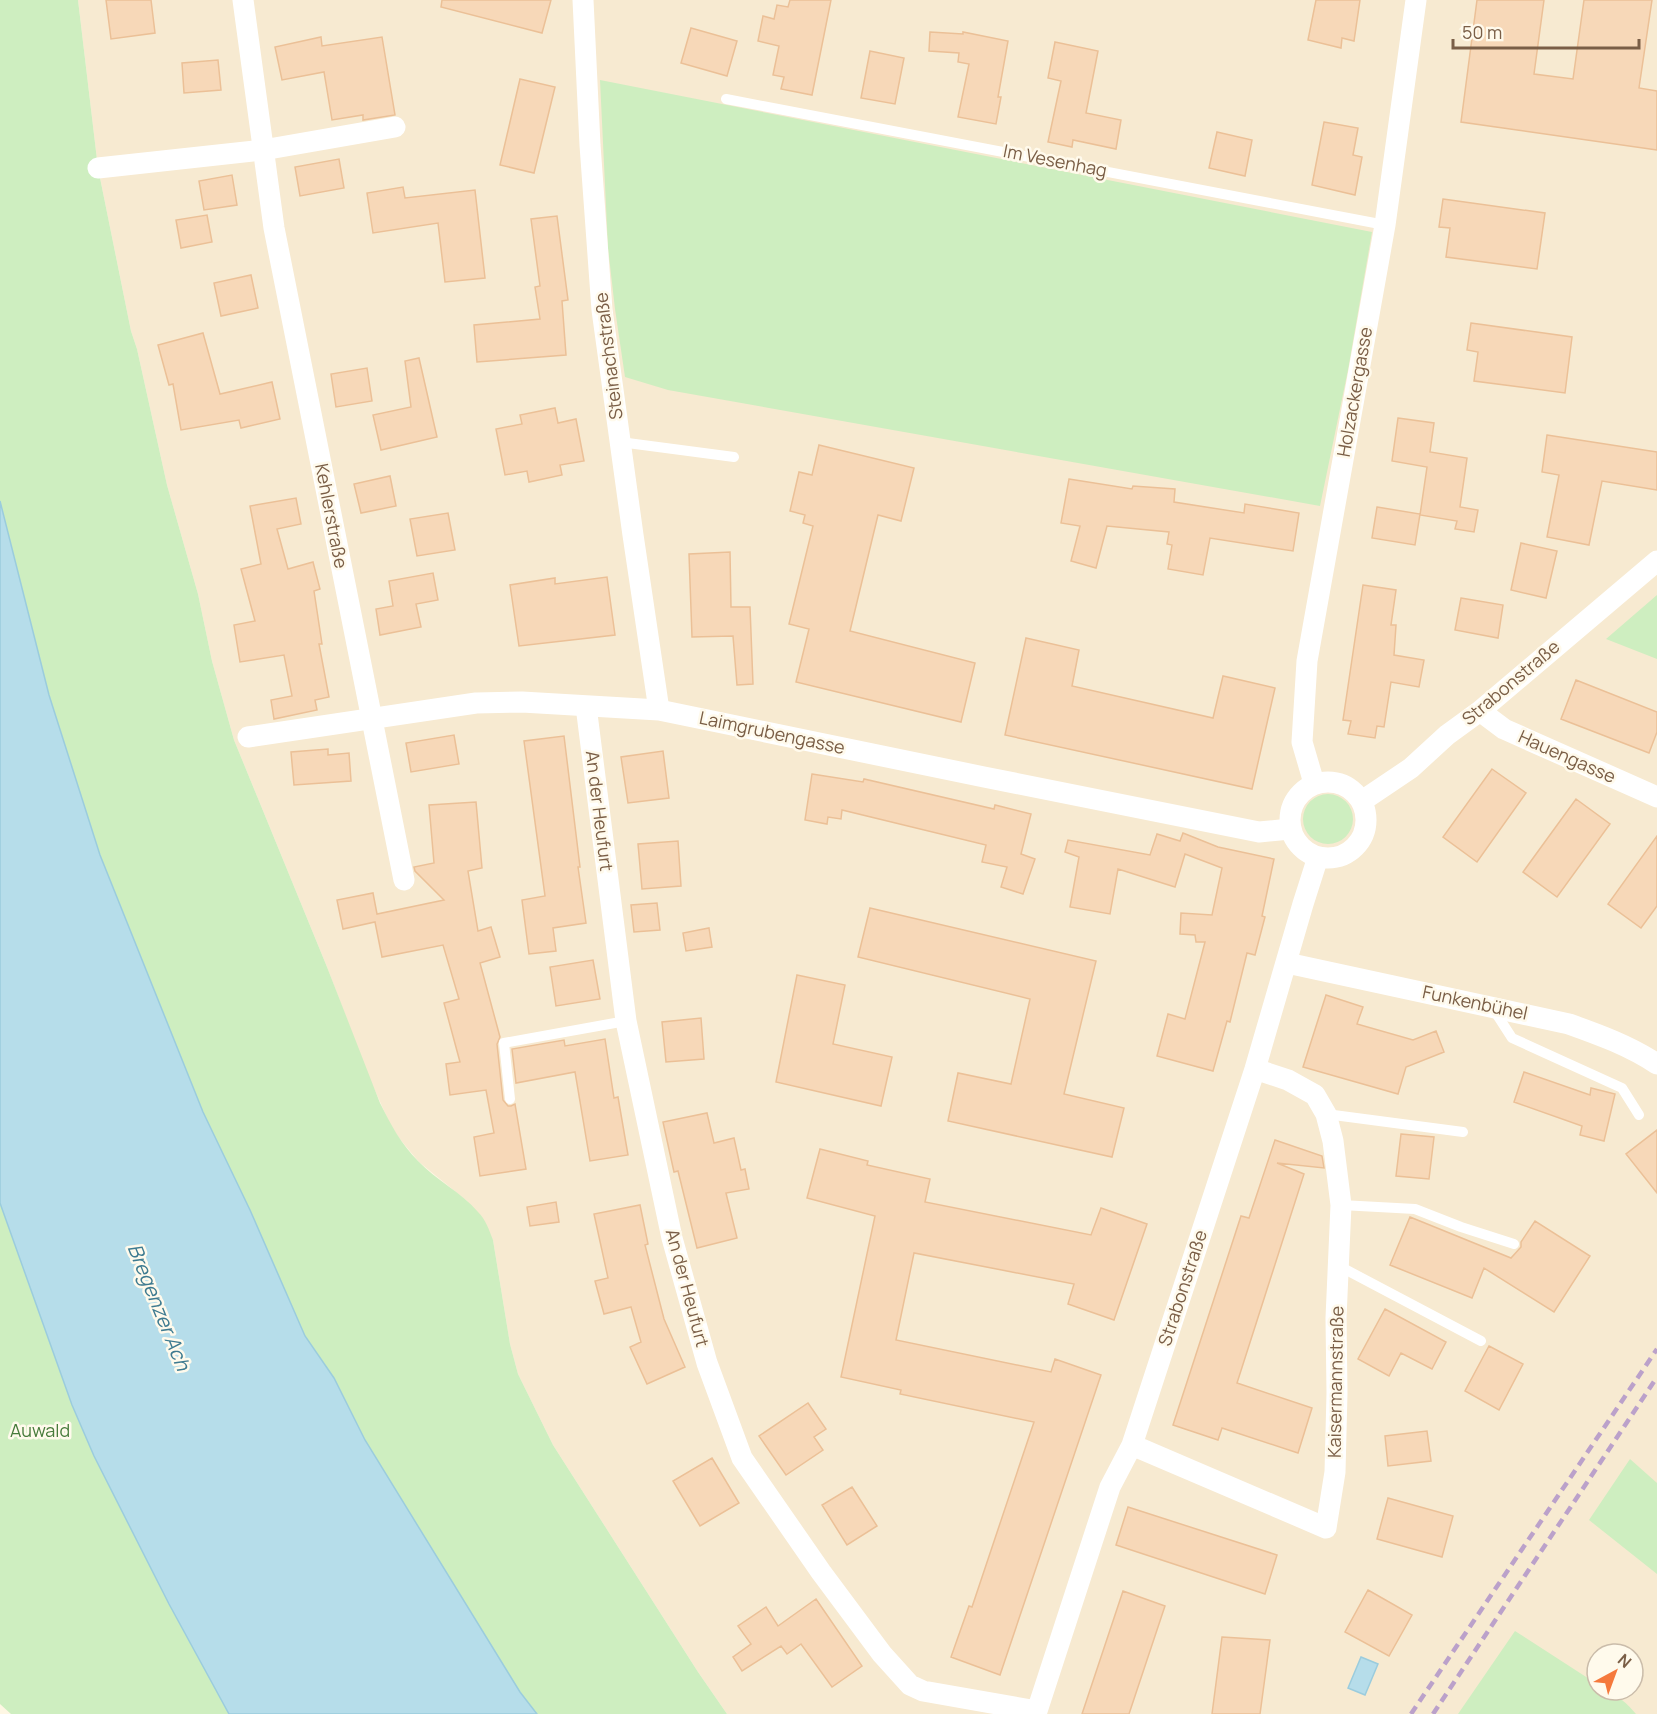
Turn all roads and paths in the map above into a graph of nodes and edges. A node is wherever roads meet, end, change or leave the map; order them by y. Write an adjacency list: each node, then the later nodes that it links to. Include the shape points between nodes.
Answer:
1 (243, 0): 6 (street, Kehlerstraße)
2 (583, 0): 9 (street, Steinachstraße, via 602,310)
3 (1416, 0): 8 (street, Holzackergasse)
4 (726, 99): 8 (lane, Im Vesenhag)
5 (395, 127): 6 (street)
6 (263, 150): 7 (street); 15 (street, Kehlerstraße, via 274,228)
7 (98, 168)
8 (1385, 225): 17 (street, Holzackergasse, via 1307,661 1302,742)
9 (620, 442): 10 (lane); 13 (street, Steinachstraße)
10 (734, 458)
11 (1657, 561): 14 (street, Strabonstraße)
12 (586, 706): 13 (street, Laimgrubengasse); 15 (street, Laimgrubengasse, via 476,704); 25 (street, An der Heufurt)
13 (659, 710): 20 (street, Laimgrubengasse, via 1259,832)
14 (1480, 711): 18 (street, Hauengasse, via 1504,729); 19 (street, Strabonstraße, via 1411,768)
15 (371, 718): 16 (street, Laimgrubengasse); 22 (street, Kehlerstraße)
16 (248, 736)
17 (1314, 783): 19 (street, via 1347,786); 20 (street, via 1297,797 1289,818)
18 (1657, 797)
19 (1362, 801): 21 (street, via 1366,824 1357,846 1339,857)
20 (1290, 830): 21 (street, via 1300,847)
21 (1318, 857): 23 (street, Strabonstraße)
22 (404, 880)
23 (1287, 963): 24 (street, Funkenbühel); 27 (street, Strabonstraße)
24 (1492, 1006): 26 (street, Funkenbühel, via 1604,1036); 30 (lane, via 1512,1038 1622,1088)
25 (626, 1022): 28 (lane, via 504,1043); 37 (street, An der Heufurt, via 672,1239 707,1363 742,1458 821,1572 910,1685 923,1691)
26 (1657, 1064)
27 (1255, 1069): 29 (street, Kaisermannstraße, via 1316,1095); 36 (street, Strabonstraße)
28 (510, 1099)
29 (1326, 1113): 31 (lane); 32 (street, Kaisermannstraße, via 1334,1141)
30 (1638, 1114)
31 (1463, 1132)
32 (1341, 1205): 33 (lane, via 1415,1209); 34 (street, Kaisermannstraße)
33 (1514, 1244)
34 (1338, 1266): 35 (lane); 36 (street, Kaisermannstraße, via 1335,1472 1326,1528)
35 (1481, 1341)
36 (1132, 1445): 37 (street, Strabonstraße, via 1110,1487)
37 (1036, 1712)

